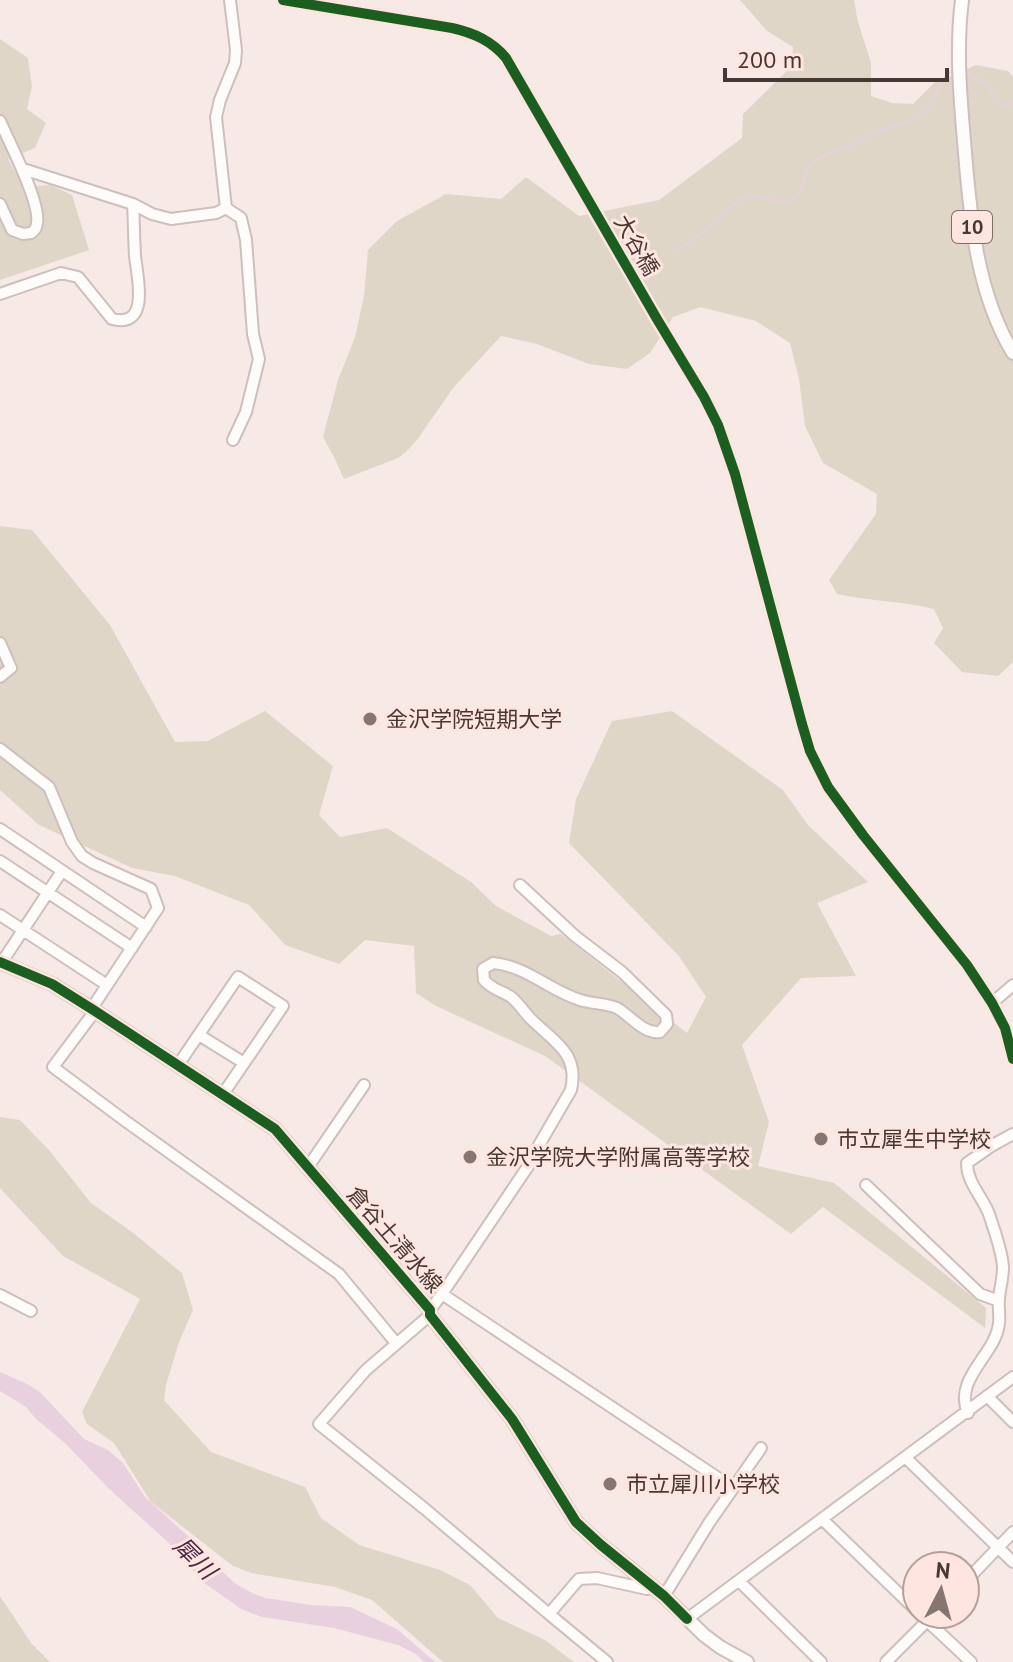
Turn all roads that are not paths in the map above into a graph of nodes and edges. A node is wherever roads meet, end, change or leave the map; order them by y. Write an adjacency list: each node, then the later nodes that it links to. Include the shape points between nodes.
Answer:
1 (230, 0): 8 (street, via 235,63 216,117)
2 (283, 0): 27 (street, 大谷橋, via 469,32 506,58 718,425 819,771)
3 (962, 0): 10 (main road, 10, via 961,94 974,237 989,303)
4 (0, 121): 5 (street)
5 (23, 169): 6 (street, via 37,227 23,234 12,230); 7 (street)
6 (0, 204)
7 (133, 204): 8 (street, via 171,219); 9 (street, via 140,291 137,310 129,319 112,319 71,274)
8 (226, 208): 11 (street, via 241,218 246,240 259,359)
9 (1, 293)
10 (1013, 353)
11 (233, 440)
12 (0, 643): 13 (street, via 11,668)
13 (0, 677)
14 (0, 749): 21 (street, via 49,787 82,856 151,889 158,908)
15 (0, 829): 17 (street)
16 (0, 861): 19 (street)
17 (62, 871): 19 (street); 21 (street)
18 (520, 885): 38 (street, via 622,972 666,1015 667,1024 660,1032 647,1030 621,1010 583,1001 517,968 486,966 488,985 511,998 562,1048 571,1061 572,1084 535,1156)
19 (48, 893): 22 (street); 23 (street)
20 (0, 915): 22 (street)
21 (146, 927): 23 (street)
22 (23, 930): 24 (street); 25 (street)
23 (132, 948): 25 (street)
24 (1, 962): 28 (main road, 倉谷土清水線)
25 (107, 985): 28 (street)
26 (1013, 985): 27 (street)
27 (992, 1003): 30 (street, 大谷橋)
28 (94, 1010): 32 (main road, 倉谷土清水線); 43 (street, via 53,1067 339,1274)
29 (199, 1035): 31 (street); 31 (street, via 238,977 283,1006); 32 (street)
30 (1013, 1059)
31 (244, 1063): 34 (street)
32 (178, 1065): 34 (main road, 倉谷土清水線)
33 (364, 1085): 36 (street)
34 (223, 1094): 36 (main road, 倉谷土清水線, via 275,1129)
35 (1013, 1134): 40 (street, via 967,1163 967,1175 988,1210 1000,1250)
36 (308, 1167): 42 (main road, 倉谷土清水線)
37 (866, 1185): 40 (street, via 980,1294)
38 (442, 1294): 42 (street); 50 (street)
39 (0, 1295): 41 (street)
40 (999, 1301): 46 (street, via 999,1326 966,1387)
41 (31, 1311)
42 (430, 1312): 43 (street); 57 (main road, 倉谷土清水線, via 512,1419 576,1522)
43 (396, 1343): 60 (street, via 319,1424)
44 (1013, 1377): 45 (street)
45 (987, 1396): 46 (street); 47 (street)
46 (968, 1413): 49 (street)
47 (1013, 1422)
48 (761, 1448): 50 (street)
49 (905, 1457): 51 (street); 53 (street)
50 (733, 1488): 59 (street)
51 (822, 1519): 56 (street); 58 (street)
52 (1013, 1532): 53 (street)
53 (998, 1548): 54 (street); 55 (street)
54 (1013, 1562)
55 (981, 1566)
56 (739, 1581): 61 (street); 66 (street)
57 (653, 1587): 59 (main road, 倉谷土清水線); 60 (street, via 579,1579)
58 (901, 1593)
59 (664, 1596): 61 (main road, 倉谷土清水線)
60 (549, 1614): 64 (street)
61 (687, 1619): 65 (main road, 倉谷土清水線)
62 (912, 1630): 67 (street)
63 (939, 1630): 68 (street)
64 (607, 1662)
65 (747, 1662)
66 (821, 1662)
67 (886, 1662)
68 (971, 1662)

